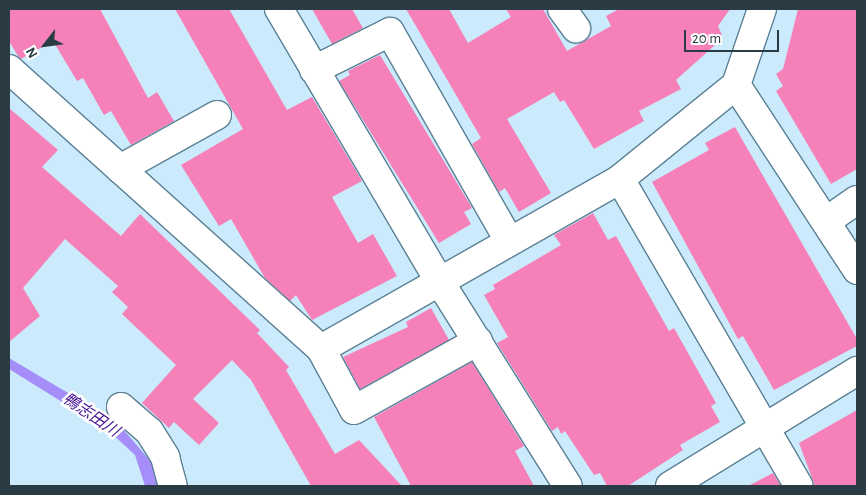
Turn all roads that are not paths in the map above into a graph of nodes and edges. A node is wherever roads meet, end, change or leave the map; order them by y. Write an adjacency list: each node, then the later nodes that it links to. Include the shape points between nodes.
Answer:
1 (279, 9): 4 (street)
2 (762, 9): 5 (street)
3 (9, 69): 7 (street)
4 (314, 70): 11 (street, via 390,32); 13 (street)
5 (736, 85): 8 (street); 10 (street)
6 (217, 115): 7 (street)
7 (120, 169): 15 (street)
8 (620, 179): 11 (street); 18 (street)
9 (857, 200): 10 (street)
10 (828, 220): 12 (street)
11 (509, 241): 13 (street)
12 (857, 270)
13 (438, 279): 14 (street); 15 (street)
14 (478, 341): 15 (street, via 354,410); 20 (street)
15 (321, 349)
16 (857, 371): 18 (street)
17 (122, 407): 19 (street, via 157,444)
18 (767, 426): 21 (street); 22 (street)
19 (173, 486)
20 (568, 486)
21 (670, 486)
22 (799, 486)

